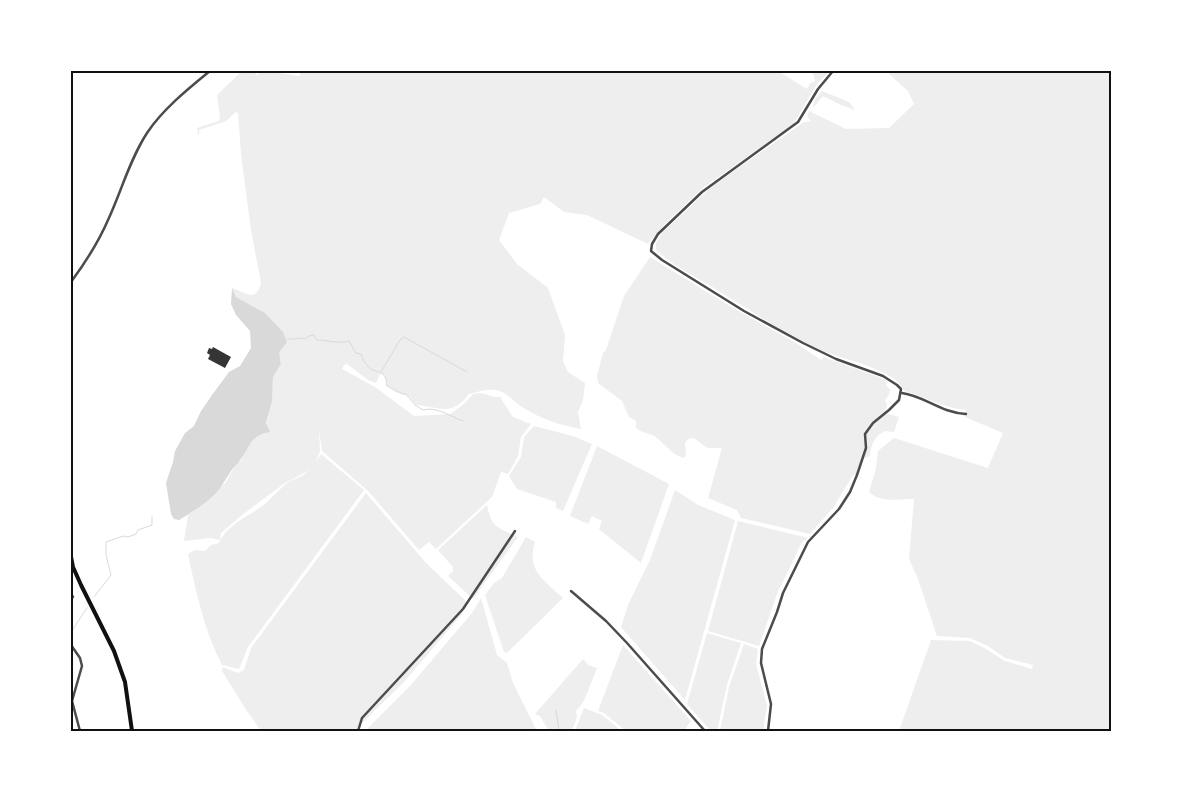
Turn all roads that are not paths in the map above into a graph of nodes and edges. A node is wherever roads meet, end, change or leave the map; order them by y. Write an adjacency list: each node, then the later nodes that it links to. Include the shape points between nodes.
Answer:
1 (210, 71): 3 (street, via 177,98 147,133 108,221)
2 (833, 71): 4 (street, via 798,122 702,192 658,234 651,251 751,315 824,354 883,376 897,385)
3 (71, 282)
4 (901, 393): 5 (street, via 942,409); 15 (street, via 896,404 873,423 866,434 866,448 850,492 839,509 808,542 783,593 762,649 761,663 771,704)
5 (966, 414)
6 (515, 531): 13 (street, via 463,609 362,718)
7 (71, 557): 8 (main road)
8 (72, 566): 12 (main road, via 114,651 124,682)
9 (570, 591): 14 (street, via 606,621)
10 (71, 644): 11 (street, via 82,666 72,701)
11 (80, 731)
12 (132, 731)
13 (358, 731)
14 (705, 731)
15 (768, 731)

